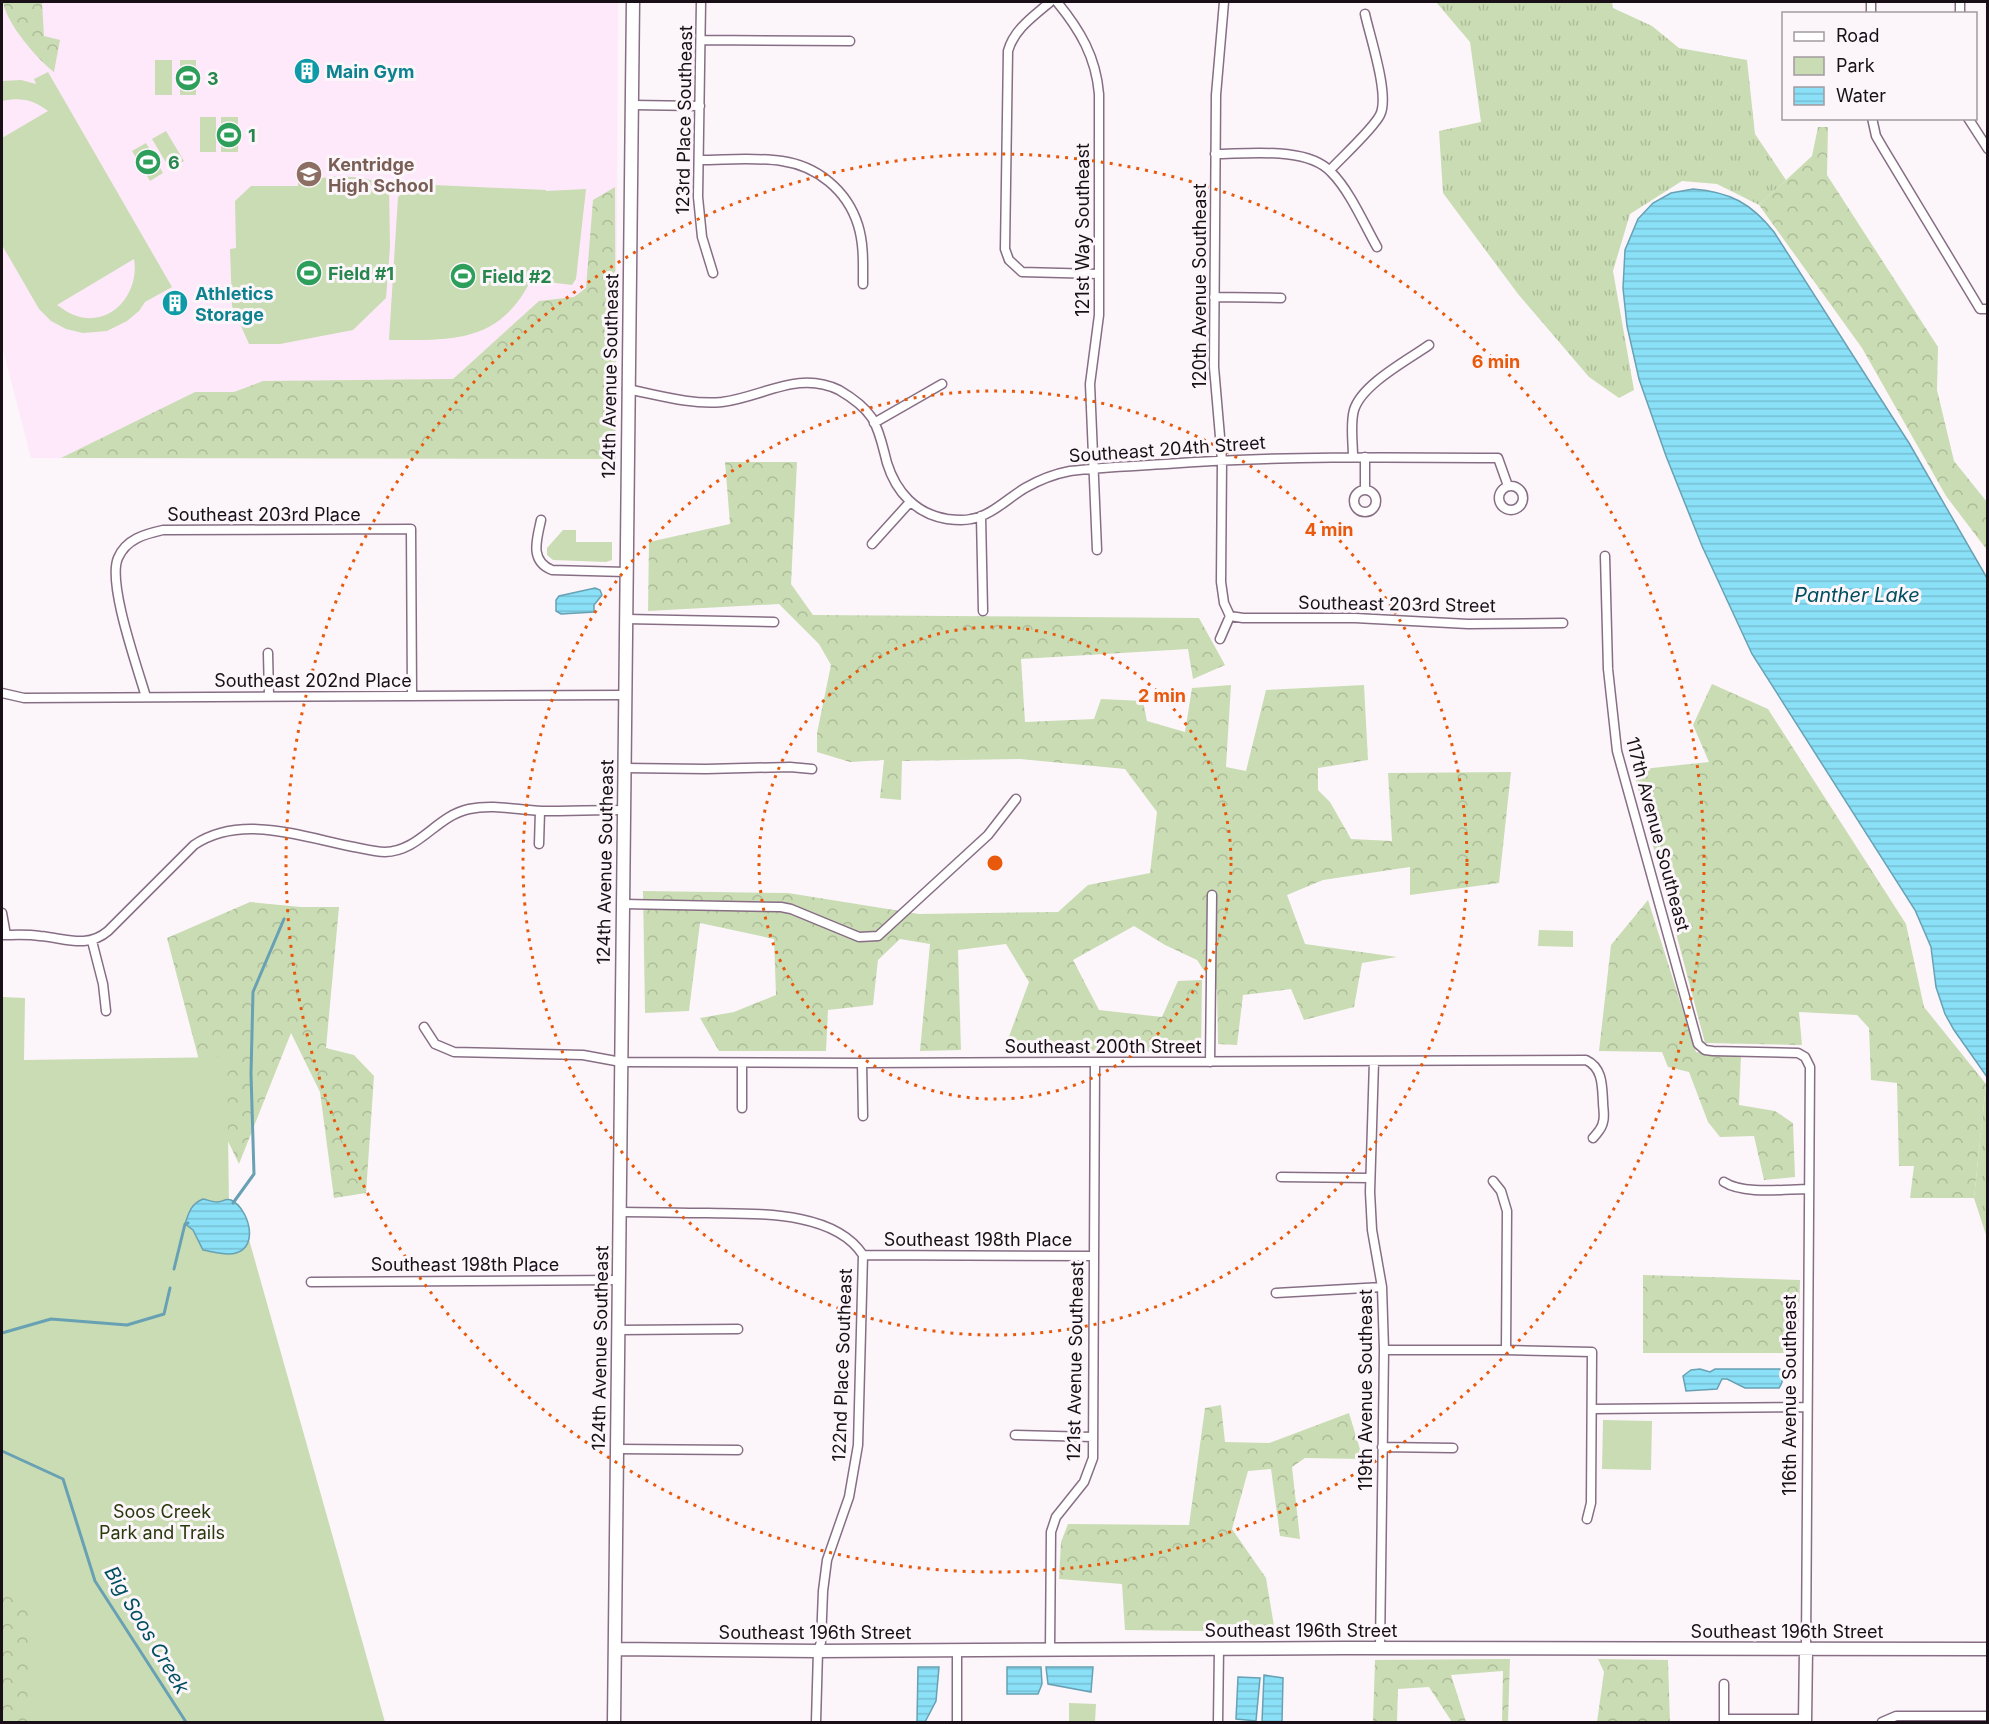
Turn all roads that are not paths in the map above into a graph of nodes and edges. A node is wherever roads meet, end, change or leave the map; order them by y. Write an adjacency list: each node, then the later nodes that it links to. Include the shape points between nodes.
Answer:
1 (633, 2): 9 (street, 124th Avenue Southeast)
2 (702, 2): 7 (street, 123rd Place Southeast)
3 (1050, 2): 19 (street, via 1022,26 1008,51 1005,249 1009,260 1022,272)
4 (1057, 2): 19 (street, 121st Way Southeast, via 1081,34 1098,84)
5 (1224, 2): 14 (street, 120th Avenue Southeast)
6 (1365, 14): 16 (street, via 1383,108 1377,120)
7 (702, 40): 8 (street); 10 (street, 123rd Place Southeast)
8 (850, 41)
9 (632, 105): 10 (street); 26 (street, 124th Avenue Southeast)
10 (700, 106): 15 (street, 123rd Place Southeast)
11 (1873, 120): 23 (street, via 1879,142)
12 (1969, 120): 13 (street)
13 (1988, 149)
14 (1215, 154): 16 (street, via 1290,155); 21 (street, 120th Avenue Southeast)
15 (699, 160): 18 (street, 123rd Place Southeast, via 700,228); 20 (street, via 783,161 817,172 832,183 858,224)
16 (1330, 170): 17 (street)
17 (1377, 247)
18 (713, 273)
19 (1100, 274): 31 (street, 121st Way Southeast, via 1090,384)
20 (863, 284)
21 (1214, 297): 22 (street); 30 (street, 120th Avenue Southeast, via 1214,367)
22 (1281, 298)
23 (1984, 309)
24 (1430, 345): 28 (street, via 1371,386 1358,401 1353,421)
25 (942, 384): 27 (street)
26 (627, 389): 27 (street, Southeast 204th Street, via 696,402 721,402 784,384 813,382 850,397); 40 (street, 124th Avenue Southeast)
27 (874, 423): 34 (street, Southeast 204th Street, via 896,486)
28 (1353, 457): 29 (street, Southeast 204th Street); 30 (street, Southeast 204th Street)
29 (1365, 457): 32 (street, Southeast 204th Street, via 1498,458); 33 (street)
30 (1222, 460): 31 (street, Southeast 204th Street); 42 (street, 120th Avenue Southeast, via 1221,582)
31 (1093, 469): 35 (street, Southeast 204th Street, via 1038,481); 38 (street, 121st Way Southeast)
32 (1508, 486)
33 (1365, 489)
34 (910, 502): 35 (street, Southeast 204th Street, via 938,517 959,520); 37 (street)
35 (981, 516): 41 (street)
36 (541, 520): 40 (street, via 536,546 543,567)
37 (872, 544)
38 (1097, 550)
39 (1605, 556): 72 (street, 117th Avenue Southeast, via 1608,669 1617,752 1698,1044 1705,1050 1798,1053)
40 (626, 572): 43 (street, 124th Avenue Southeast)
41 (983, 611)
42 (1230, 616): 45 (street, Southeast 203rd Street); 46 (street)
43 (626, 619): 44 (street); 49 (street, 124th Avenue Southeast)
44 (774, 622)
45 (1563, 623)
46 (1220, 639)
47 (268, 653): 50 (street)
48 (2, 693): 52 (street, Southeast 202nd Place, via 24,698)
49 (625, 695): 51 (street, Southeast 202nd Place); 53 (street, 124th Avenue Southeast)
50 (269, 696): 51 (street, Southeast 202nd Place); 52 (street, Southeast 202nd Place)
51 (412, 696): 52 (street, Southeast 203rd Place, via 411,529 163,530 132,540 118,558 115,578)
52 (146, 698)
53 (624, 768): 54 (street); 56 (street, 124th Avenue Southeast)
54 (812, 769)
55 (1016, 799): 60 (street, via 988,835 878,936 859,937 781,907)
56 (624, 810): 57 (street); 60 (street, 124th Avenue Southeast)
57 (540, 811): 58 (street); 63 (street, via 509,807 468,809 444,820 408,847 386,852 271,831 226,831 194,845 108,930)
58 (539, 844)
59 (1212, 895): 69 (street)
60 (623, 904): 67 (street, 124th Avenue Southeast)
61 (2, 912): 62 (street)
62 (4, 935): 63 (street)
63 (92, 940): 64 (street)
64 (106, 1011)
65 (424, 1027): 67 (street, Southeast 200th Street, via 435,1044 454,1052 583,1055)
66 (1374, 1061): 69 (street, Southeast 200th Street); 75 (street, Southeast 200th Street, via 1586,1060 1598,1070 1602,1085 1604,1120); 77 (street, 119th Avenue Southeast)
67 (621, 1062): 70 (street, Southeast 200th Street); 81 (street, 124th Avenue Southeast)
68 (1095, 1062): 69 (street, Southeast 200th Street); 71 (street, Southeast 200th Street); 83 (street, 121st Avenue Southeast)
69 (1210, 1062)
70 (742, 1063): 71 (street, Southeast 200th Street); 73 (street)
71 (862, 1063): 74 (street)
72 (1810, 1067): 80 (street, 116th Avenue Southeast)
73 (742, 1108)
74 (863, 1116)
75 (1593, 1138)
76 (1281, 1177): 77 (street)
77 (1370, 1178): 86 (street, 119th Avenue Southeast, via 1372,1230)
78 (1493, 1181): 91 (street, via 1501,1191 1507,1211)
79 (1724, 1182): 80 (street, via 1746,1189)
80 (1809, 1189): 92 (street, 116th Avenue Southeast)
81 (620, 1212): 82 (street, via 747,1214 797,1219 837,1232); 84 (street, 124th Avenue Southeast)
82 (863, 1255): 83 (street, Southeast 198th Place); 108 (street, 122nd Place Southeast, via 858,1445 849,1497 827,1560)
83 (1093, 1256): 95 (street, 121st Avenue Southeast)
84 (619, 1280): 85 (street, Southeast 198th Place); 89 (street, 124th Avenue Southeast)
85 (311, 1282)
86 (1382, 1287): 87 (street); 90 (street, 119th Avenue Southeast)
87 (1276, 1293)
88 (738, 1329): 89 (street)
89 (619, 1330): 98 (street, 124th Avenue Southeast)
90 (1384, 1350): 91 (street); 96 (street, 119th Avenue Southeast)
91 (1506, 1350): 93 (street, via 1592,1352)
92 (1807, 1407): 93 (street); 105 (street, 116th Avenue Southeast)
93 (1593, 1409): 100 (street, via 1591,1503)
94 (1015, 1435): 95 (street)
95 (1093, 1437): 104 (street, 121st Avenue Southeast, via 1090,1470 1056,1517 1051,1532)
96 (1382, 1447): 97 (street); 102 (street, 119th Avenue Southeast)
97 (1453, 1448)
98 (617, 1449): 99 (street); 103 (street, 124th Avenue Southeast)
99 (738, 1450)
100 (1587, 1520)
101 (1219, 1648): 102 (street, Southeast 196th Street); 104 (street, Southeast 196th Street); 116 (street)
102 (1380, 1648): 105 (street, Southeast 196th Street)
103 (615, 1649): 108 (street, Southeast 196th Street); 113 (street, 124th Avenue Southeast)
104 (1050, 1649): 107 (street, Southeast 196th Street)
105 (1806, 1649): 106 (street, Southeast 196th Street); 112 (street, 116th Avenue Southeast)
106 (1988, 1649)
107 (957, 1650): 108 (street, Southeast 196th Street); 115 (street)
108 (818, 1651): 114 (street, 122nd Place Southeast)
109 (1724, 1684): 111 (street)
110 (1988, 1716): 117 (street, via 1896,1716)
111 (1724, 1721): 112 (street)
112 (1805, 1721)
113 (614, 1722)
114 (816, 1722)
115 (957, 1722)
116 (1218, 1722)
117 (1882, 1722)

